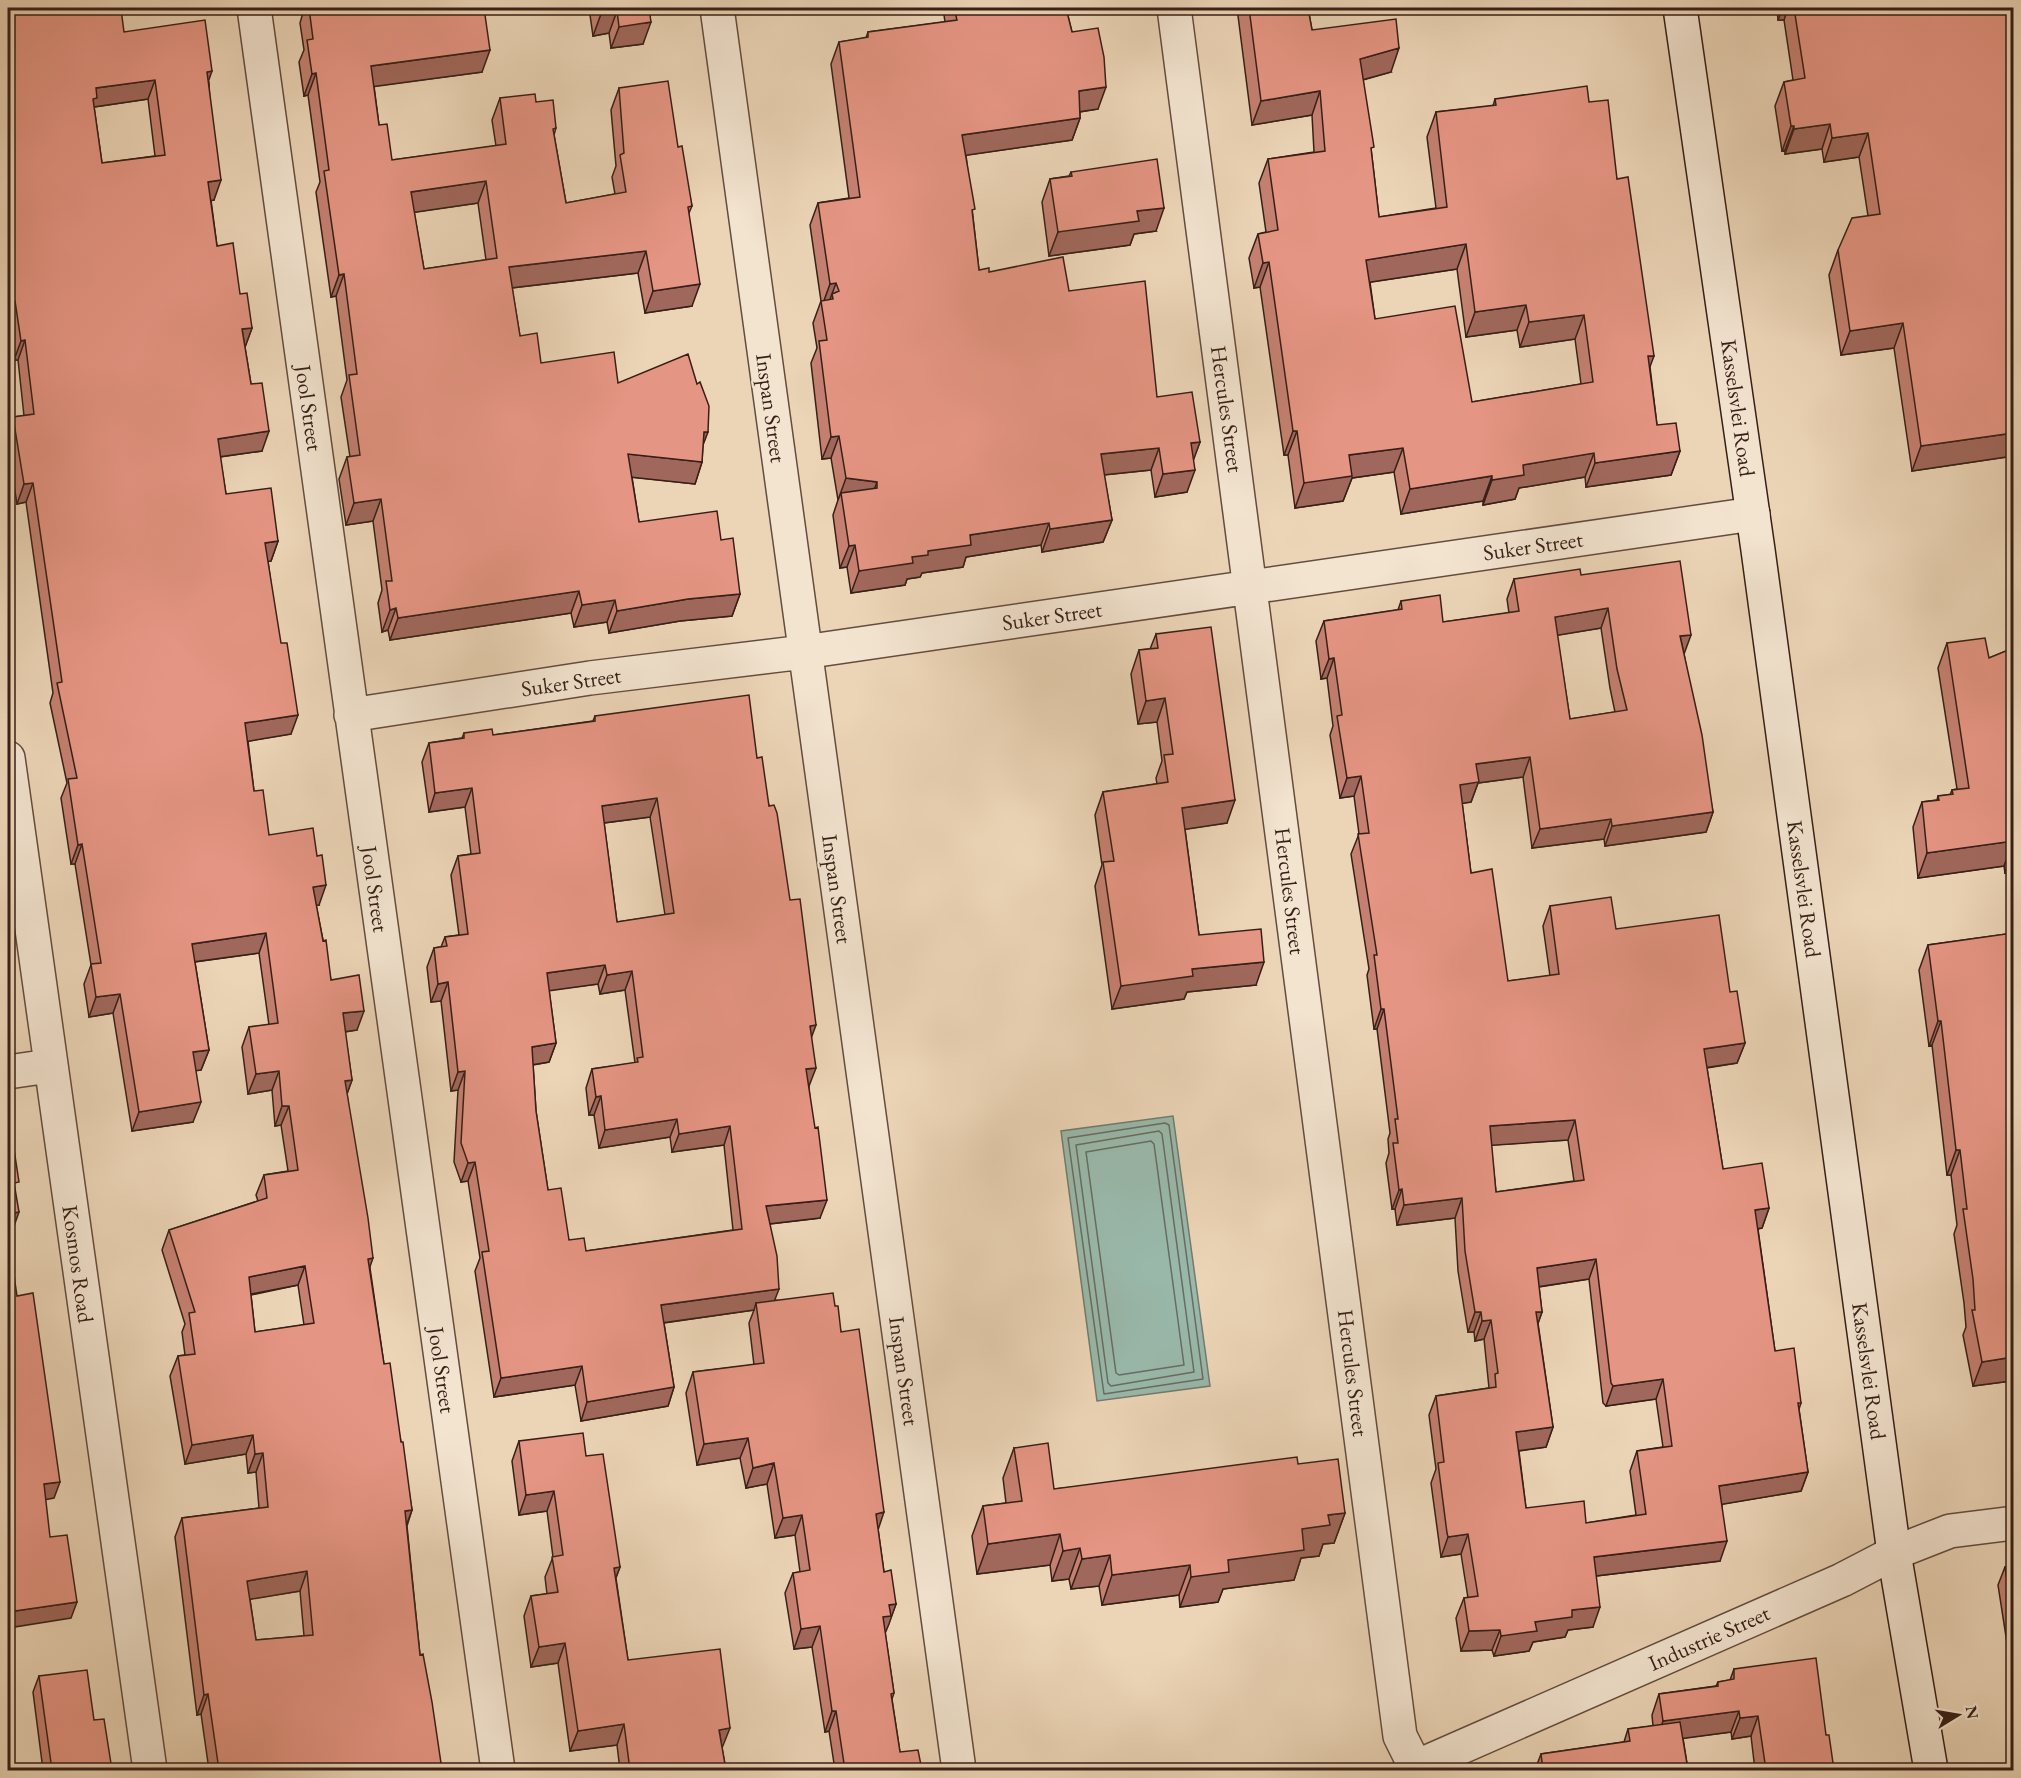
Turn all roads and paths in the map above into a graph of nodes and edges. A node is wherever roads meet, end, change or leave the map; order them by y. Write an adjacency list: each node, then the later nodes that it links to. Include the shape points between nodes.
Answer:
1 (254, 8): 8 (street, Jool Street)
2 (717, 8): 7 (street, Inspan Street)
3 (1174, 8): 6 (street, Hercules Street)
4 (1680, 8): 5 (street, Kasselsvlei Road)
5 (1753, 514): 6 (street, Suker Street); 13 (street, Kasselsvlei Road)
6 (1251, 588): 7 (street, Suker Street); 17 (street, Hercules Street, via 1400,1736)
7 (804, 652): 8 (street, Suker Street, via 590,678); 16 (street, Inspan Street)
8 (351, 715): 15 (street, Jool Street)
9 (8, 758): 10 (street, Kosmos Road)
10 (49, 1066): 11 (street); 14 (street, Kosmos Road)
11 (8, 1072)
12 (2013, 1523): 13 (street, Industrie Street, via 1950,1531)
13 (1894, 1553): 17 (street, Industrie Street, via 1842,1580); 18 (street, Kasselsvlei Road)
14 (150, 1770)
15 (498, 1770)
16 (959, 1770)
17 (1414, 1770)
18 (1931, 1770)

